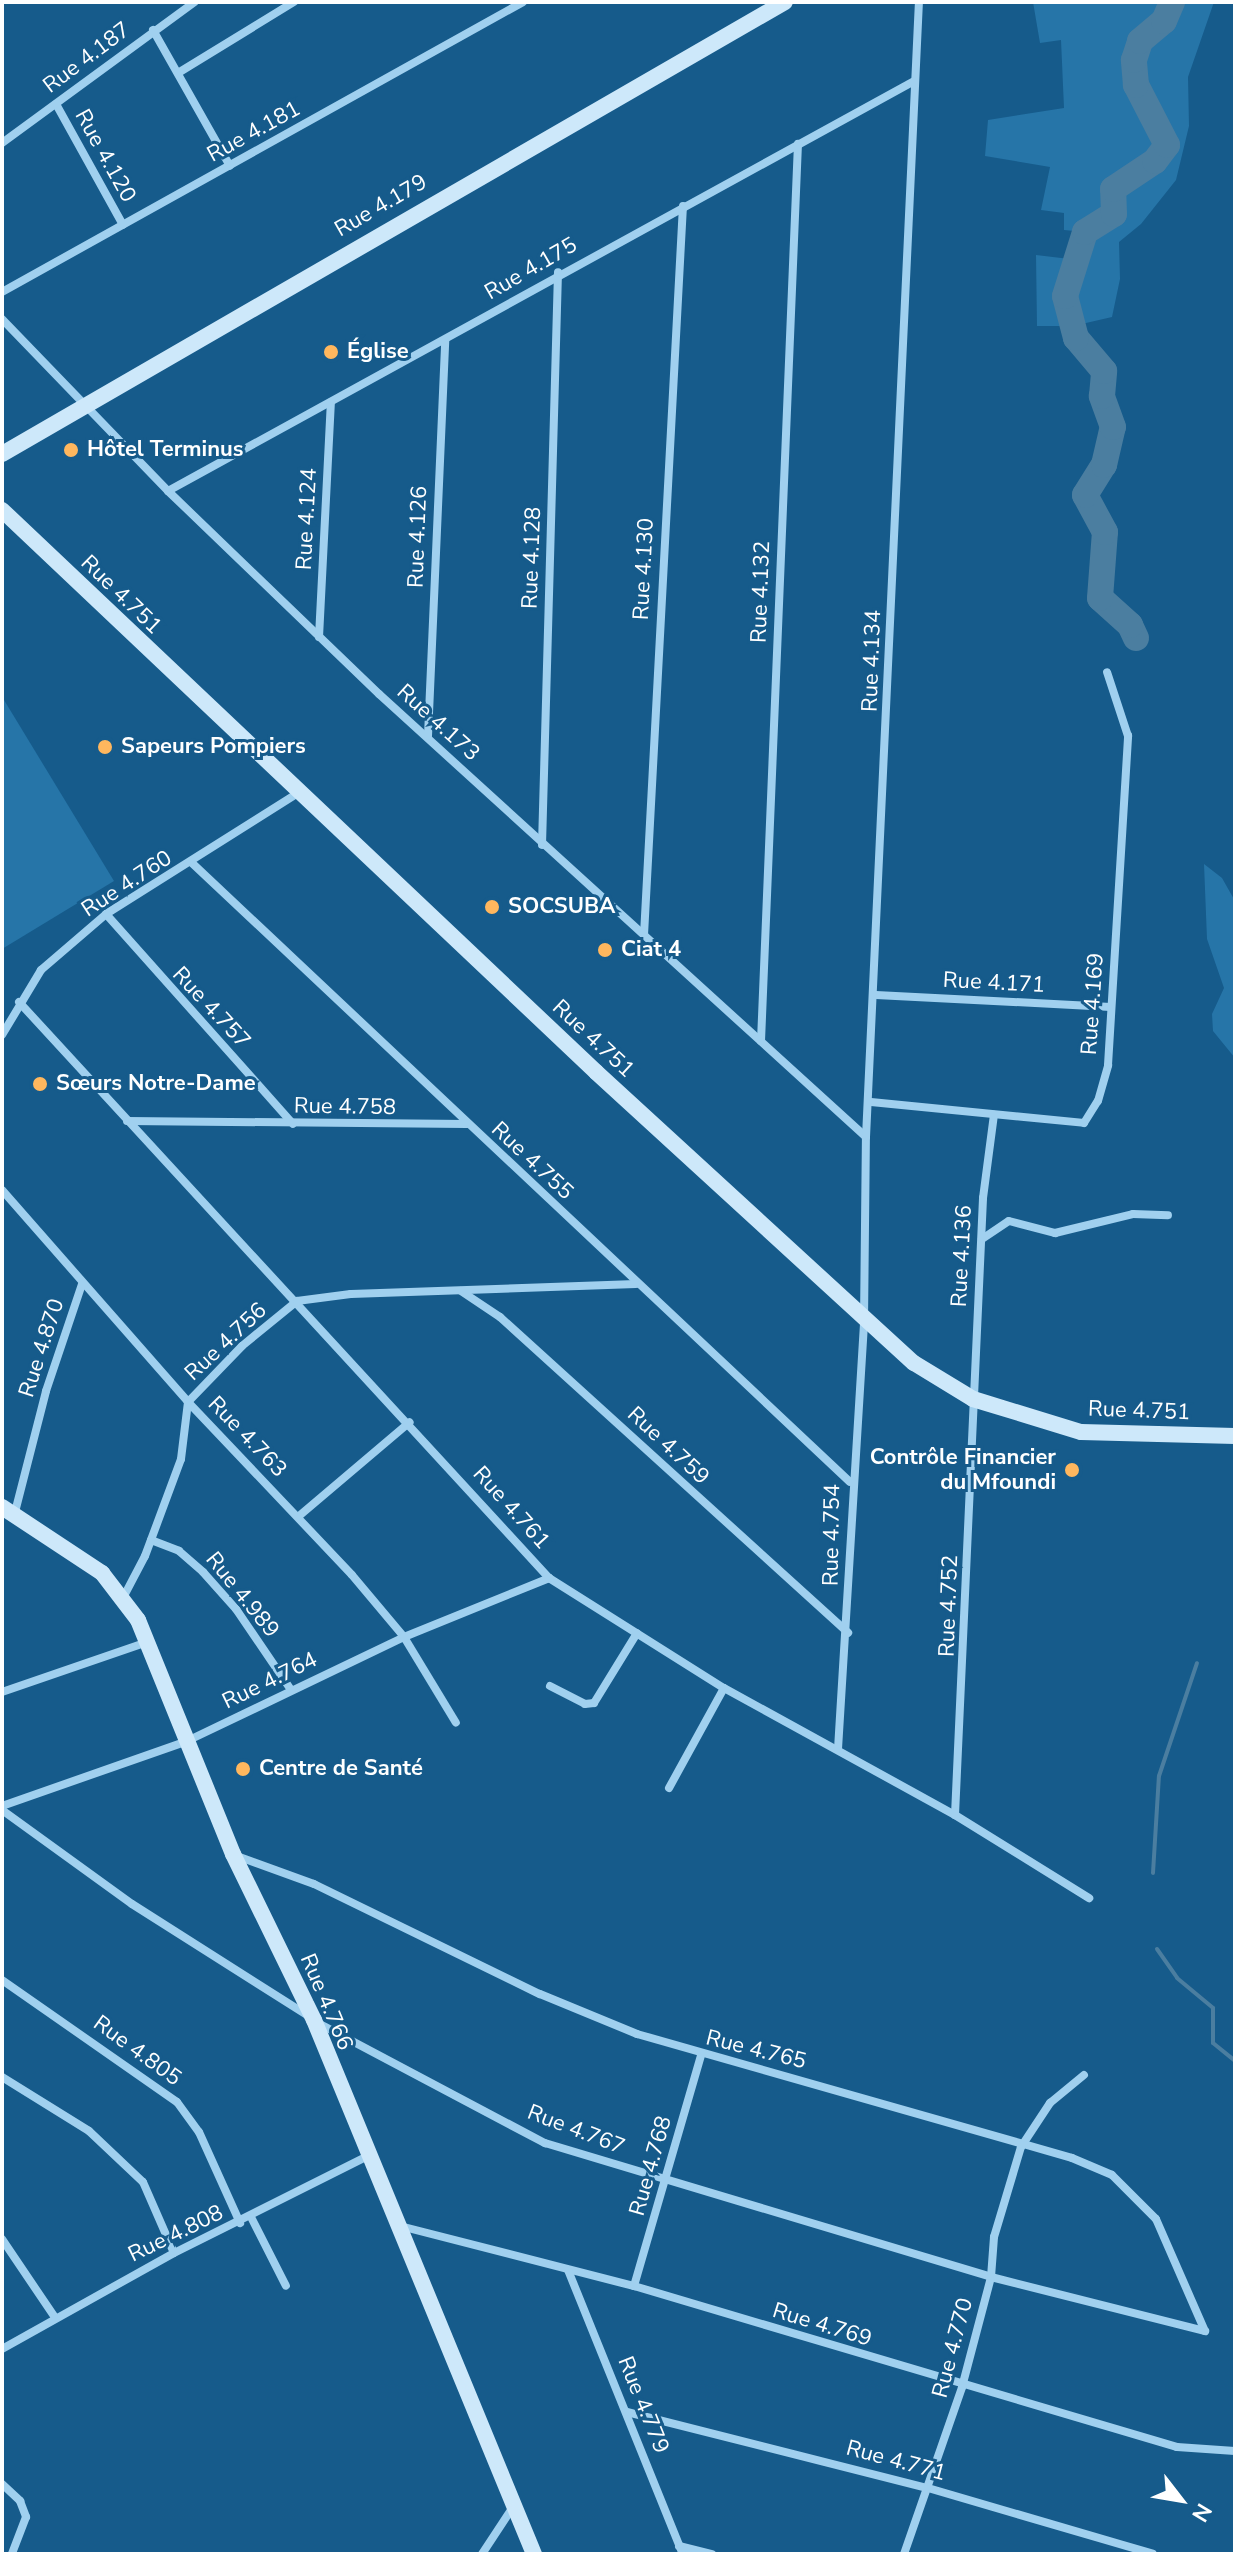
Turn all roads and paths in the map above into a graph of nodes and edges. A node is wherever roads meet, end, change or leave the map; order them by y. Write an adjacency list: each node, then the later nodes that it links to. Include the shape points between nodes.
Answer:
1 (195, 2): 6 (street, Rue 4.187)
2 (294, 2): 7 (street)
3 (523, 2): 12 (street, Rue 4.181)
4 (785, 2): 20 (street, Rue 4.179)
5 (919, 2): 8 (street, Rue 4.134)
6 (153, 30): 7 (street); 9 (street, Rue 4.187)
7 (178, 73): 12 (street)
8 (914, 81): 11 (street, Rue 4.175); 32 (street, Rue 4.134)
9 (56, 104): 10 (street, Rue 4.187); 14 (street, Rue 4.120)
10 (2, 143)
11 (798, 144): 13 (street, Rue 4.175); 36 (street, Rue 4.132)
12 (230, 166): 14 (street, Rue 4.181)
13 (683, 206): 15 (street, Rue 4.175); 31 (street, Rue 4.130)
14 (123, 225): 16 (street, Rue 4.181)
15 (558, 272): 18 (street, Rue 4.175); 28 (street, Rue 4.128)
16 (2, 292)
17 (2, 319): 20 (street, Rue 4.173)
18 (445, 340): 19 (street, Rue 4.175); 26 (street, Rue 4.126)
19 (331, 402): 22 (street, Rue 4.175); 24 (street, Rue 4.124)
20 (83, 403): 21 (street, Rue 4.179); 22 (street, Rue 4.173)
21 (2, 454)
22 (168, 491): 24 (street, Rue 4.173)
23 (2, 510): 27 (street, Rue 4.751)
24 (319, 637): 26 (street, Rue 4.173)
25 (1107, 672): 34 (street, Rue 4.169, via 1128,736)
26 (428, 736): 28 (street, Rue 4.173)
27 (300, 792): 29 (street, Rue 4.760); 50 (street, Rue 4.751)
28 (542, 845): 31 (street, Rue 4.173)
29 (192, 863): 30 (street, Rue 4.760); 41 (street, Rue 4.755)
30 (106, 914): 33 (street, Rue 4.760, via 41,970); 40 (street, Rue 4.757)
31 (644, 935): 36 (street, Rue 4.173)
32 (876, 995): 34 (street, Rue 4.171); 37 (street, Rue 4.134)
33 (19, 1002): 35 (street, Rue 4.760); 39 (street, Rue 4.761)
34 (1111, 1007): 38 (street, Rue 4.169, via 1108,1065 1098,1101 1084,1123)
35 (2, 1035)
36 (761, 1041): 42 (street, Rue 4.173)
37 (871, 1102): 38 (street, Rue 4.169); 42 (street, Rue 4.134)
38 (994, 1115): 45 (street, Rue 4.136)
39 (127, 1121): 40 (street, Rue 4.758); 49 (street, Rue 4.761)
40 (293, 1124): 41 (street, Rue 4.758)
41 (467, 1124): 47 (street, Rue 4.755)
42 (866, 1137): 50 (street, Rue 4.134)
43 (2, 1190): 46 (street, Rue 4.763)
44 (1168, 1215): 45 (street, via 1133,1214 1055,1233 1009,1221)
45 (982, 1239): 51 (street, Rue 4.136)
46 (82, 1284): 52 (street, Rue 4.763); 56 (street, Rue 4.870)
47 (636, 1284): 48 (street, Rue 4.756); 55 (street, Rue 4.755)
48 (461, 1291): 49 (street, Rue 4.756); 62 (street, Rue 4.759, via 500,1317)
49 (297, 1301): 52 (street, Rue 4.756, via 242,1346); 53 (street, Rue 4.761)
50 (864, 1321): 51 (street, Rue 4.751, via 914,1363); 55 (street, Rue 4.754)
51 (973, 1399): 54 (street, Rue 4.751, via 1081,1432); 74 (street, Rue 4.752)
52 (188, 1402): 57 (street, Rue 4.763); 58 (street, Rue 4.756, via 181,1459)
53 (410, 1422): 57 (street); 59 (street, Rue 4.761)
54 (1235, 1436)
55 (850, 1482): 62 (street, Rue 4.754)
56 (6, 1512): 60 (street, Rue 4.766, via 80,1556)
57 (299, 1516): 63 (street, Rue 4.763)
58 (151, 1540): 60 (street, Rue 4.756); 67 (street, Rue 4.989, via 179,1551 203,1572 236,1609)
59 (549, 1578): 61 (street, Rue 4.761); 63 (street, Rue 4.764)
60 (124, 1596): 64 (street, Rue 4.766)
61 (637, 1633): 65 (street, via 594,1703 585,1704); 66 (street, Rue 4.761)
62 (848, 1633): 71 (street, Rue 4.754)
63 (404, 1637): 67 (street, Rue 4.764); 69 (street, Rue 4.763)
64 (148, 1642): 68 (street); 70 (street, Rue 4.766)
65 (550, 1686)
66 (724, 1688): 71 (street, Rue 4.761); 72 (street)
67 (291, 1690): 70 (street, Rue 4.764)
68 (2, 1692)
69 (456, 1723)
70 (185, 1742): 73 (street, Rue 4.764); 75 (street, Rue 4.766)
71 (838, 1749): 74 (street, Rue 4.761)
72 (669, 1788)
73 (2, 1808): 78 (street, Rue 4.767, via 132,1904)
74 (955, 1815): 76 (street, Rue 4.761)
75 (233, 1854): 78 (street, Rue 4.766); 79 (street, Rue 4.765, via 314,1884 540,1994)
76 (1089, 1898)
77 (2, 1980): 86 (street, Rue 4.805, via 177,2102 199,2132)
78 (314, 2020): 83 (street, Rue 4.766); 84 (street, Rue 4.767, via 545,2143)
79 (701, 2056): 82 (street, Rue 4.765, via 803,2080); 84 (street, Rue 4.768)
80 (1084, 2075): 82 (street, Rue 4.770, via 1050,2103)
81 (2, 2077): 89 (street, via 89,2131 143,2182)
82 (1021, 2147): 91 (street, Rue 4.770, via 994,2237); 95 (street, Rue 4.765, via 1088,2164 1133,2192 1156,2219 1177,2258)
83 (368, 2156): 85 (street, Rue 4.808); 87 (street, Rue 4.766)
84 (665, 2181): 91 (street, Rue 4.767); 93 (street, Rue 4.768)
85 (251, 2217): 86 (street, Rue 4.808); 92 (street)
86 (240, 2223): 89 (street, Rue 4.808)
87 (400, 2226): 90 (street, Rue 4.769); 102 (street, Rue 4.766)
88 (2, 2239): 94 (street)
89 (174, 2253): 94 (street, Rue 4.808)
90 (568, 2270): 93 (street, Rue 4.769); 98 (street, Rue 4.779)
91 (991, 2277): 95 (street, Rue 4.767); 97 (street, Rue 4.770)
92 (286, 2286)
93 (634, 2286): 97 (street, Rue 4.769)
94 (54, 2316): 96 (street, Rue 4.808)
95 (1205, 2331)
96 (2, 2349)
97 (962, 2387): 99 (street, Rue 4.769, via 1177,2447); 101 (street, Rue 4.770)
98 (627, 2412): 101 (street, Rue 4.771); 103 (street, Rue 4.779)
99 (1235, 2451)
100 (2, 2484): 104 (street, via 25,2508)
101 (928, 2488): 108 (street, Rue 4.770); 109 (street, Rue 4.771)
102 (513, 2507): 105 (street); 106 (street, Rue 4.766)
103 (681, 2550): 107 (street)
104 (12, 2554)
105 (482, 2554)
106 (534, 2554)
107 (712, 2554)
108 (904, 2554)
109 (1153, 2554)

